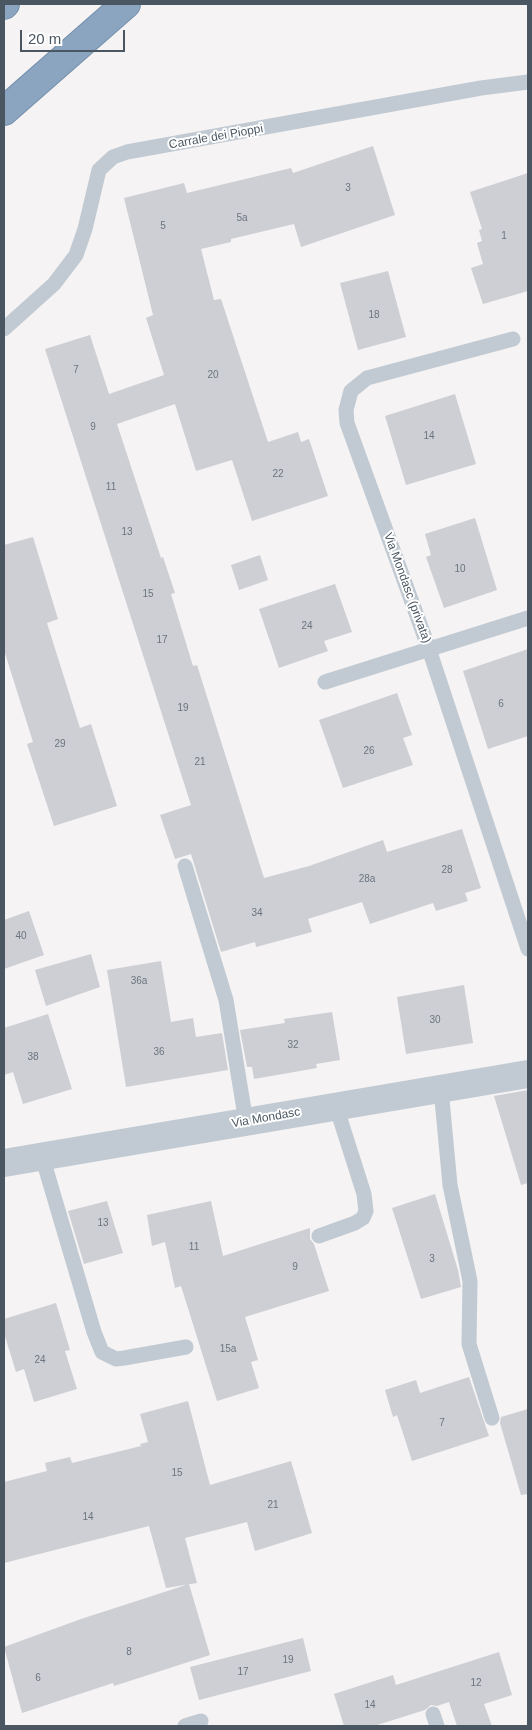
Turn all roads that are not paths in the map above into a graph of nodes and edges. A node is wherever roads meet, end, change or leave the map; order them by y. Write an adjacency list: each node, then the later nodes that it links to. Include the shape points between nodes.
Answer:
1 (126, 4): 3 (highway)
2 (528, 82): 4 (lane, Carrale dei Pioppi, via 480,88 113,157 99,170 76,255 54,284)
3 (4, 111)
4 (4, 329)
5 (514, 339): 7 (lane, Via Mondasc (privata), via 367,378 358,384 348,399 347,422)
6 (528, 618): 7 (lane)
7 (429, 649): 8 (lane); 10 (lane, Via Mondasc (privata))
8 (325, 682)
9 (185, 866): 14 (lane, via 226,1000)
10 (528, 949)
11 (528, 1074): 12 (street, Via Mondasc)
12 (441, 1089): 13 (street, Via Mondasc); 19 (lane, via 450,1185 470,1281 469,1344)
13 (336, 1106): 14 (street, Via Mondasc); 17 (lane, via 364,1194 366,1211 363,1218 355,1223)
14 (246, 1122): 15 (street, Via Mondasc)
15 (42, 1156): 16 (street, Via Mondasc); 18 (lane, via 102,1352 124,1358)
16 (4, 1163)
17 (319, 1236)
18 (186, 1347)
19 (492, 1418)
20 (201, 1721): 21 (lane)
21 (185, 1726)

